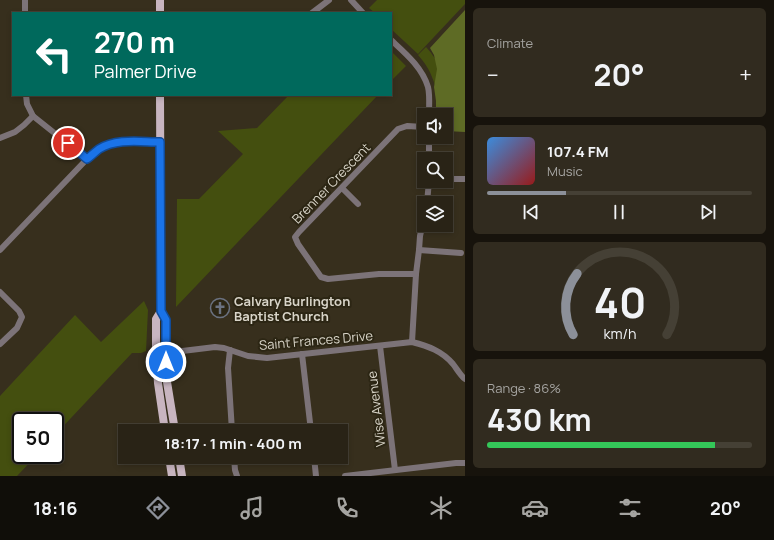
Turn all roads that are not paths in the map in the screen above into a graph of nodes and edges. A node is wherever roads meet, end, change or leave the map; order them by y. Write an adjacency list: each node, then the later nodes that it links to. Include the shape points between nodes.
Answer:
1 (25, 0): 5 (street)
2 (160, 0): 6 (main road)
3 (328, 0): 7 (street)
4 (351, 0): 8 (street)
5 (25, 12)
6 (160, 12)
7 (313, 12)
8 (361, 12)
9 (392, 41): 12 (street, via 412,60 422,74 428,87)
10 (26, 96): 13 (street)
11 (160, 96): 16 (main road)
12 (429, 108)
13 (33, 116): 15 (street, via 15,132); 17 (street)
14 (417, 127): 20 (street, Brenner Crescent, via 407,126 398,130)
15 (0, 138)
16 (160, 142): 17 (street, via 113,143 98,149); 28 (main road)
17 (87, 159): 23 (street)
18 (453, 179): 19 (street)
19 (465, 179)
20 (342, 188): 21 (street); 26 (street, Brenner Crescent, via 295,237 321,277 328,279 379,274)
21 (358, 204)
22 (421, 232): 24 (street)
23 (0, 250)
24 (419, 250): 25 (street); 26 (street)
25 (461, 253)
26 (416, 274): 29 (street)
27 (0, 292): 30 (street, via 22,317 17,328)
28 (161, 311): 33 (main road, via 156,318); 34 (main road, via 166,320)
29 (412, 342): 31 (street, Saint Frances Drive); 36 (street, Saint Frances Drive, via 440,352)
30 (0, 344)
31 (380, 346): 35 (street, Saint Frances Drive); 46 (street, Wise Avenue)
32 (230, 350): 34 (street, Saint Frances Drive, via 215,347); 35 (street, Saint Frances Drive, via 259,358); 39 (street, via 228,368)
33 (156, 353): 34 (street, Saint Frances Drive); 37 (main road)
34 (166, 353): 38 (main road, via 167,382)
35 (302, 354): 40 (street)
36 (465, 379)
37 (164, 424)
38 (174, 424)
39 (232, 424)
40 (310, 424)
41 (465, 463): 46 (street)
42 (170, 464): 47 (main road)
43 (179, 464): 48 (main road)
44 (235, 464): 49 (street)
45 (315, 464): 50 (street)
46 (395, 470): 51 (street)
47 (172, 476)
48 (182, 476)
49 (237, 476)
50 (316, 476)
51 (345, 476)

